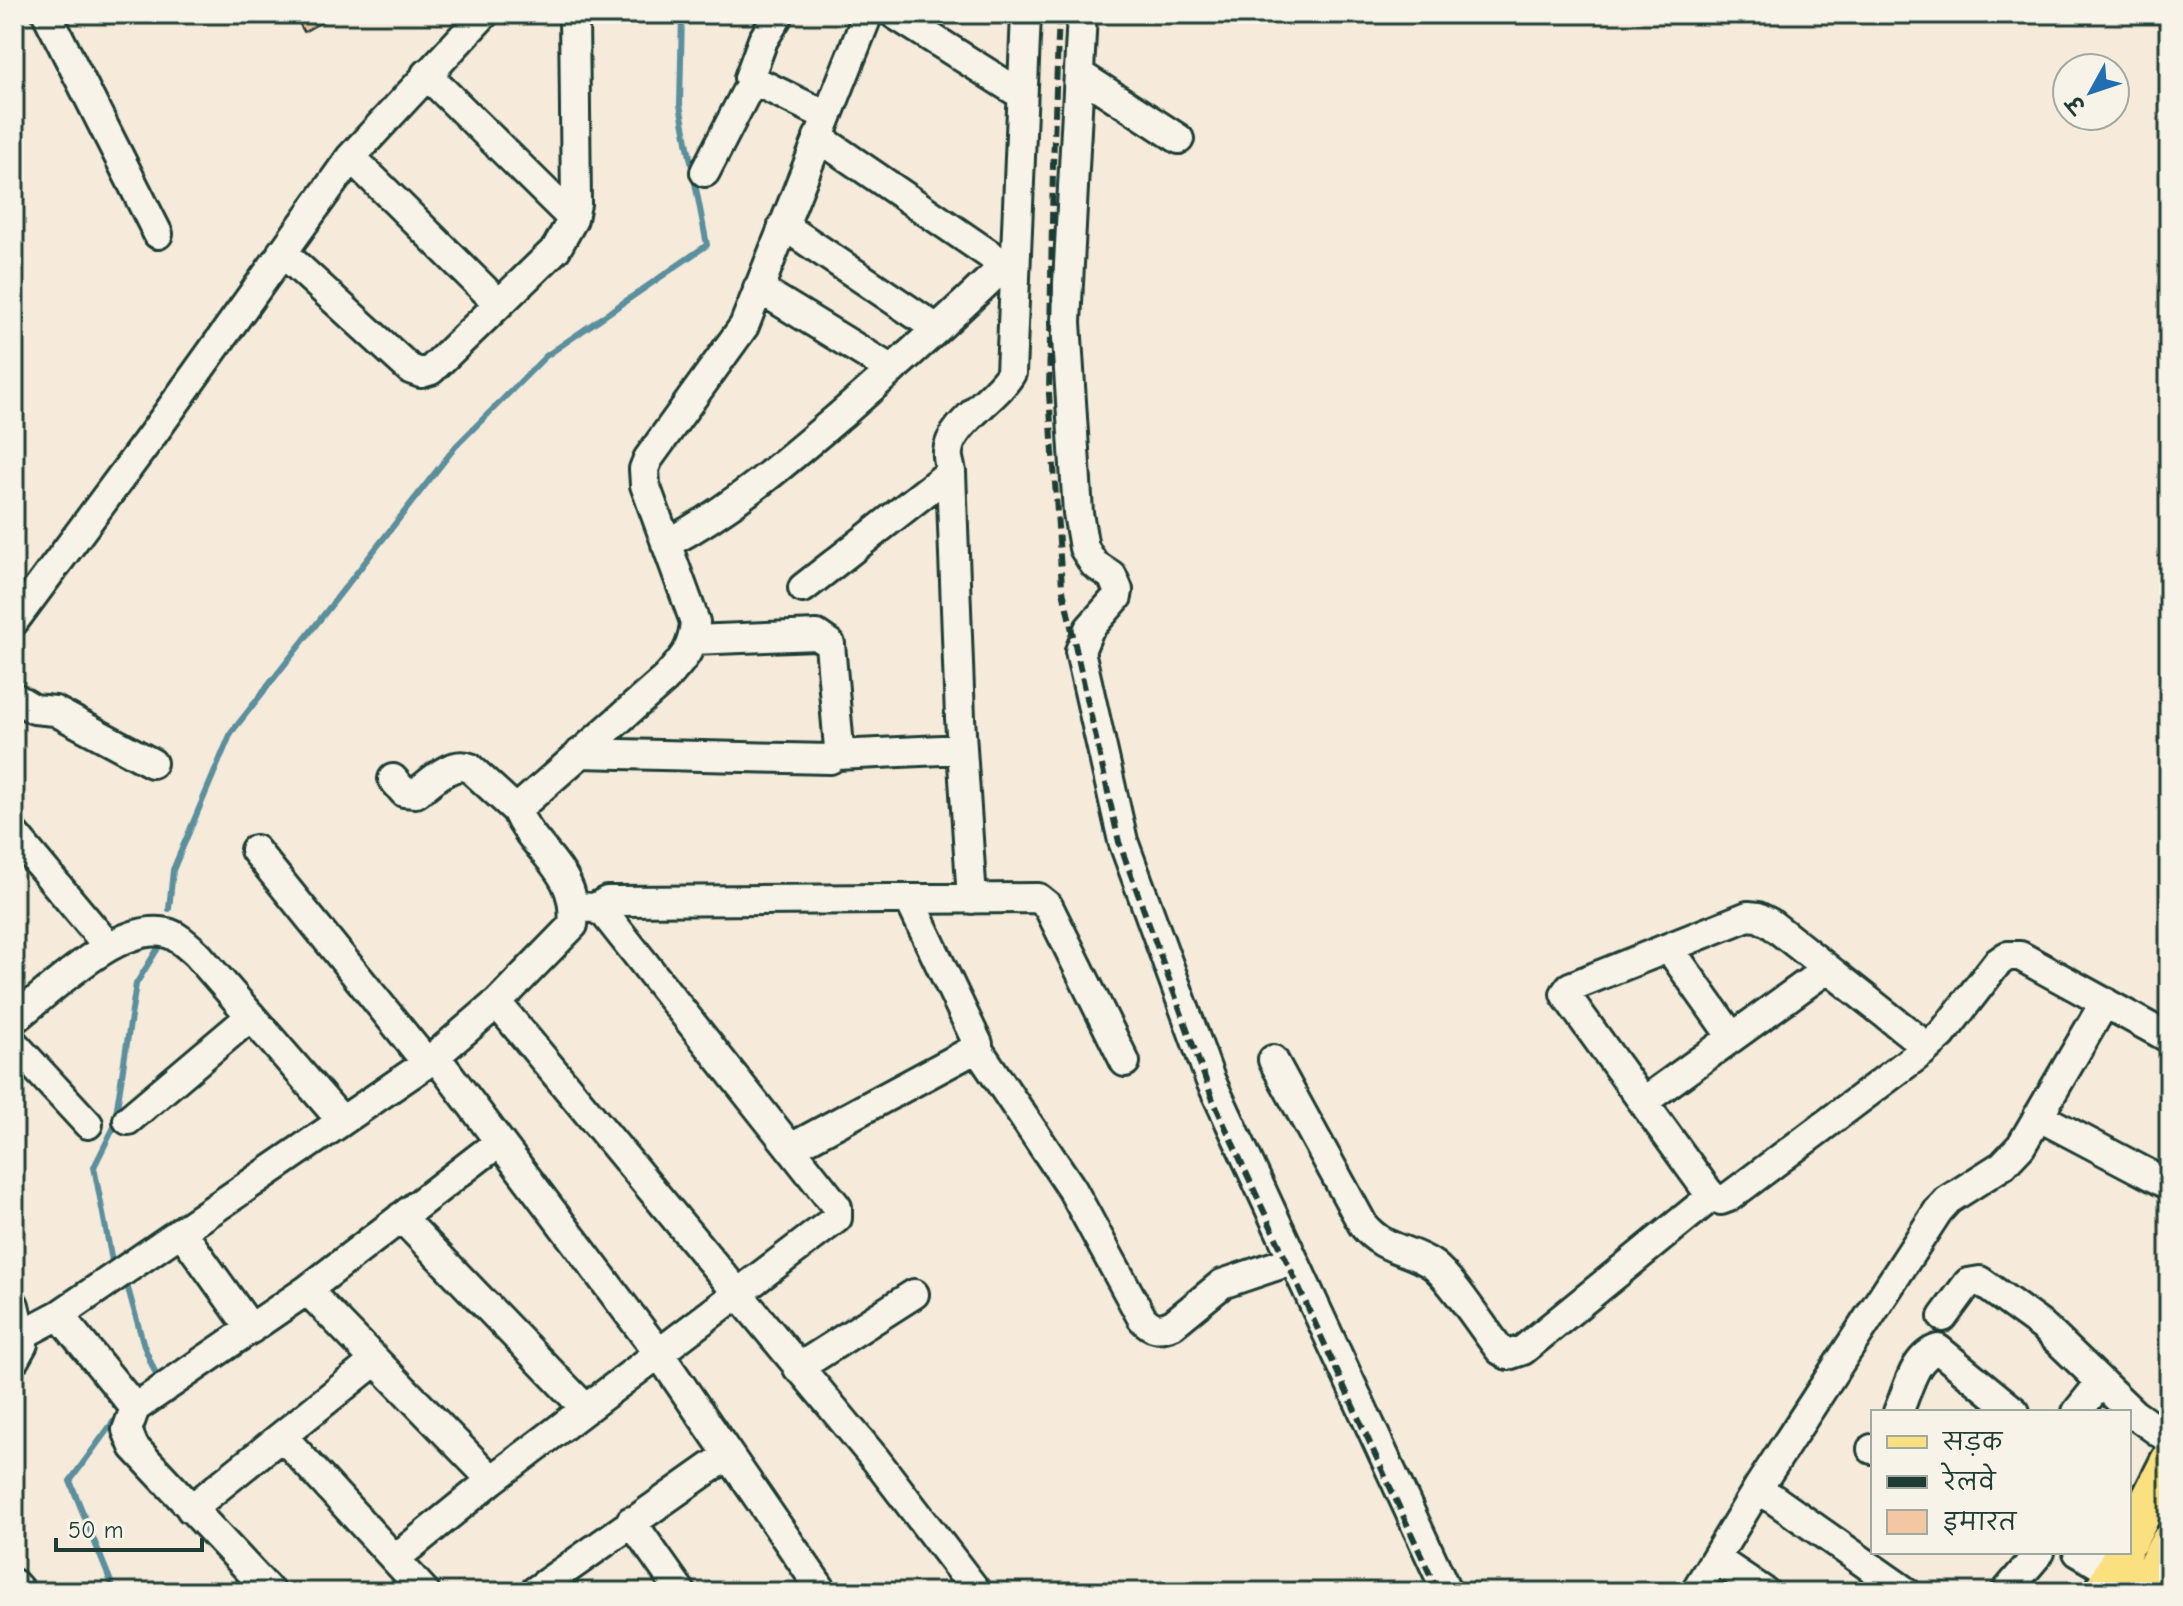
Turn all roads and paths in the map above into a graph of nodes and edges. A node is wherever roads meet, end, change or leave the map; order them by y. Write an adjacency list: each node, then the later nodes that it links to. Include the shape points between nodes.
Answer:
1 (47, 14): 19 (street)
2 (484, 14): 9 (street)
3 (574, 14): 17 (street)
4 (779, 14): 11 (street, via 748,75)
5 (868, 14): 13 (street)
6 (894, 14): 12 (street)
7 (1082, 14): 10 (street)
8 (1019, 18): 12 (street)
9 (426, 74): 15 (street); 17 (street)
10 (1079, 74): 14 (street); 69 (street, via 1066,322 1078,513 1088,557 1112,576 1118,590 1080,651 1123,841 1142,898 1210,1079)
11 (752, 81): 13 (street); 16 (street)
12 (1022, 95): 21 (street)
13 (823, 126): 18 (street); 21 (street)
14 (1179, 139)
15 (351, 157): 20 (street); 23 (street)
16 (705, 172)
17 (573, 219): 23 (street, via 556,249)
18 (783, 225): 22 (street); 24 (street)
19 (158, 234)
20 (282, 252): 23 (street, via 410,369 421,373 431,370); 29 (street)
21 (1010, 268): 24 (street); 26 (street, via 1011,373 952,440)
22 (758, 288): 25 (street); 27 (street, via 744,326 644,469)
23 (499, 304)
24 (937, 329): 25 (street)
25 (892, 370): 27 (street, via 749,492)
26 (951, 472): 28 (street); 32 (street)
27 (666, 544): 30 (street, via 695,622)
28 (803, 588)
29 (14, 621)
30 (693, 640): 33 (street, via 665,679); 34 (street, via 824,638 830,644)
31 (14, 697): 35 (street, via 34,709 55,711)
32 (962, 749): 34 (street); 41 (street)
33 (580, 753): 34 (street, via 830,759); 37 (street)
34 (837, 755)
35 (152, 763)
36 (393, 779): 37 (street, via 404,792 416,793 462,764)
37 (516, 810): 42 (street)
38 (14, 834): 43 (street)
39 (255, 850): 55 (street)
40 (909, 899): 41 (street); 42 (street, via 607,901); 54 (street)
41 (972, 899): 57 (street, via 1044,901)
42 (585, 908): 47 (street); 64 (street, via 605,914)
43 (108, 946): 48 (street, via 134,934 170,933 197,954); 49 (street)
44 (1669, 948): 45 (street, via 1748,916 1758,917); 50 (street); 58 (street, via 1570,987 1565,994)
45 (1827, 969): 50 (street); 53 (street)
46 (2105, 1002): 51 (street); 53 (street, via 2020,956 2007,956); 59 (street)
47 (497, 1003): 55 (street); 71 (street)
48 (251, 1016): 60 (street); 61 (street)
49 (14, 1019)
50 (1732, 1037): 58 (street)
51 (2169, 1038)
52 (14, 1044): 62 (street)
53 (1927, 1047): 66 (street, via 1729,1197)
54 (977, 1048): 64 (street); 69 (street, via 1072,1189 1148,1324 1173,1324 1222,1284)
55 (431, 1059): 61 (street); 63 (street)
56 (1273, 1060): 66 (street, via 1363,1225 1383,1244 1439,1270 1508,1355 1523,1350)
57 (1125, 1062)
58 (1643, 1102): 66 (street)
59 (2038, 1116): 65 (street); 92 (street, via 2003,1165 1938,1211)
60 (128, 1120)
61 (342, 1121): 68 (street)
62 (88, 1124)
63 (499, 1142): 67 (street); 78 (street)
64 (791, 1148): 71 (street, via 837,1207 837,1218)
65 (2169, 1185)
66 (1712, 1196)
67 (401, 1217): 70 (street); 83 (street)
68 (181, 1231): 74 (street); 76 (street)
69 (1293, 1260): 111 (street)
70 (307, 1290): 76 (street); 79 (street)
71 (739, 1294): 78 (street); 80 (street)
72 (914, 1294): 80 (street)
73 (14, 1305): 77 (street)
74 (59, 1315): 77 (street); 82 (street)
75 (1943, 1317): 81 (street, via 1968,1283 1980,1281 2045,1328)
76 (251, 1329): 82 (street)
77 (18, 1347)
78 (658, 1352): 83 (street); 89 (street)
79 (375, 1361): 87 (street); 91 (street)
80 (798, 1368): 110 (street)
81 (2101, 1382): 86 (street); 88 (street)
82 (135, 1408): 93 (street, via 127,1430 134,1447)
83 (585, 1408): 91 (street)
84 (1899, 1410): 85 (street, via 1917,1367 1938,1349)
85 (2013, 1410)
86 (2079, 1410)
87 (282, 1436): 93 (street); 99 (street)
88 (2169, 1439)
89 (728, 1455): 94 (street); 104 (street)
90 (2169, 1461): 95 (main road)
91 (492, 1480): 99 (street)
92 (1758, 1488): 100 (street); 114 (street)
93 (191, 1509): 106 (street)
94 (631, 1521): 102 (street); 109 (street)
95 (2131, 1536)
96 (2169, 1542): 101 (main road)
97 (2038, 1554): 115 (street)
98 (2081, 1554): 101 (street)
99 (396, 1558): 107 (street)
100 (1716, 1559): 112 (street); 113 (street)
101 (2125, 1580)
102 (570, 1581): 108 (street)
103 (14, 1584): 105 (street)
104 (812, 1588)
105 (21, 1592)
106 (270, 1592)
107 (425, 1592)
108 (534, 1592)
109 (681, 1592)
110 (977, 1592)
111 (1447, 1592)
112 (1695, 1592)
113 (1765, 1592)
114 (1906, 1592)
115 (2006, 1592)

